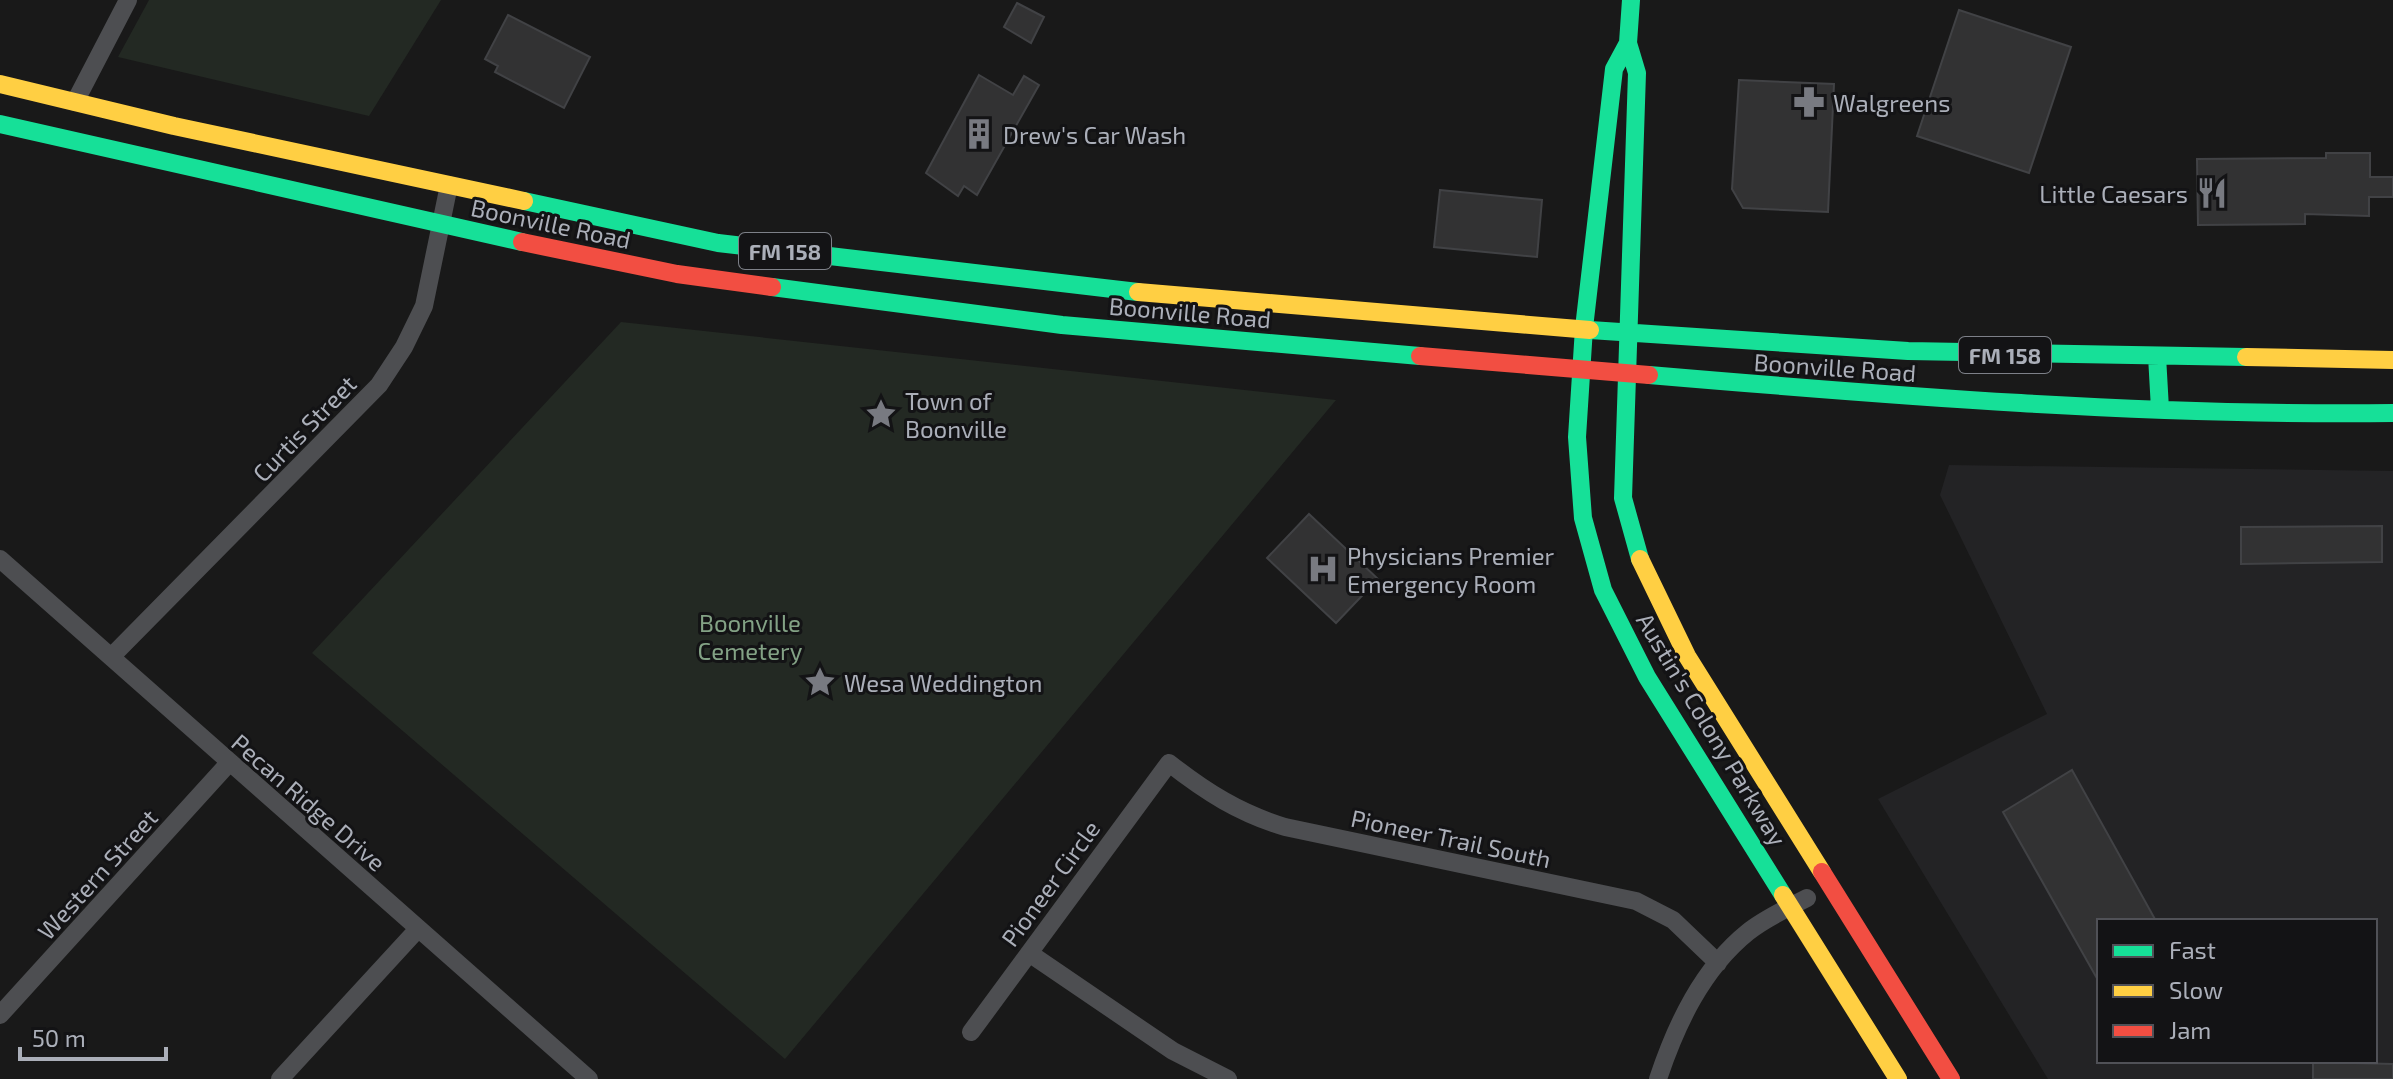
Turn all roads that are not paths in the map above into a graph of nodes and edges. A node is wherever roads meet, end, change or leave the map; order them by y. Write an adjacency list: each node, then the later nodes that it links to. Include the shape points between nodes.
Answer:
1 (128, 0): 5 (street)
2 (1631, 0): 3 (main road, Austin's Colony Parkway)
3 (1628, 43): 10 (main road, Austin's Colony Parkway, via 1614,69); 11 (main road, Austin's Colony Parkway, via 1637,73)
4 (0, 84): 5 (main road, Boonville Road / FM 158)
5 (75, 102): 7 (main road, Boonville Road / FM 158)
6 (0, 124): 8 (main road, Boonville Road / FM 158)
7 (449, 185): 8 (street, Curtis Street); 9 (main road, Boonville Road / FM 158, via 718,243)
8 (442, 225): 9 (main road, Boonville Road / FM 158, via 677,274); 19 (street, Curtis Street, via 424,306 379,385)
9 (1064, 305): 10 (main road, Boonville Road / FM 158, via 1303,308); 14 (main road, Boonville Road / FM 158)
10 (1584, 328): 11 (main road, Boonville Road / FM 158); 14 (main road, Austin's Colony Parkway)
11 (1627, 334): 12 (main road, Boonville Road / FM 158, via 1908,351); 15 (main road, Austin's Colony Parkway)
12 (2157, 356): 13 (main road, Boonville Road / FM 158); 16 (main road)
13 (2393, 360)
14 (1582, 371): 15 (main road, Boonville Road / FM 158); 22 (main road, Austin's Colony Parkway, via 1579,482 1603,590 1647,677)
15 (1626, 375): 16 (main road, Boonville Road / FM 158, via 1906,397); 33 (main road, Austin's Colony Parkway, via 1623,498 1634,548 1651,590)
16 (2160, 409): 17 (main road, Boonville Road / FM 158)
17 (2393, 413)
18 (1, 561): 19 (street, Pecan Ridge Drive)
19 (111, 657): 20 (street, Pecan Ridge Drive)
20 (229, 763): 23 (street, Pecan Ridge Drive); 26 (street, Western Street)
21 (1169, 763): 24 (street, Pioneer Circle); 25 (street, Pioneer Trail South, via 1213,798 1260,820 1636,901 1673,920)
22 (1800, 902): 25 (street, via 1748,932); 32 (main road, Austin's Colony Parkway)
23 (417, 930): 28 (street); 29 (street, Pecan Ridge Drive)
24 (1029, 953): 27 (street, Pioneer Circle); 30 (street, via 1173,1051)
25 (1718, 963): 31 (street, via 1688,1005)
26 (0, 1015)
27 (971, 1032)
28 (280, 1079)
29 (589, 1079)
30 (1228, 1079)
31 (1658, 1079)
32 (1898, 1079)
33 (1951, 1079)

